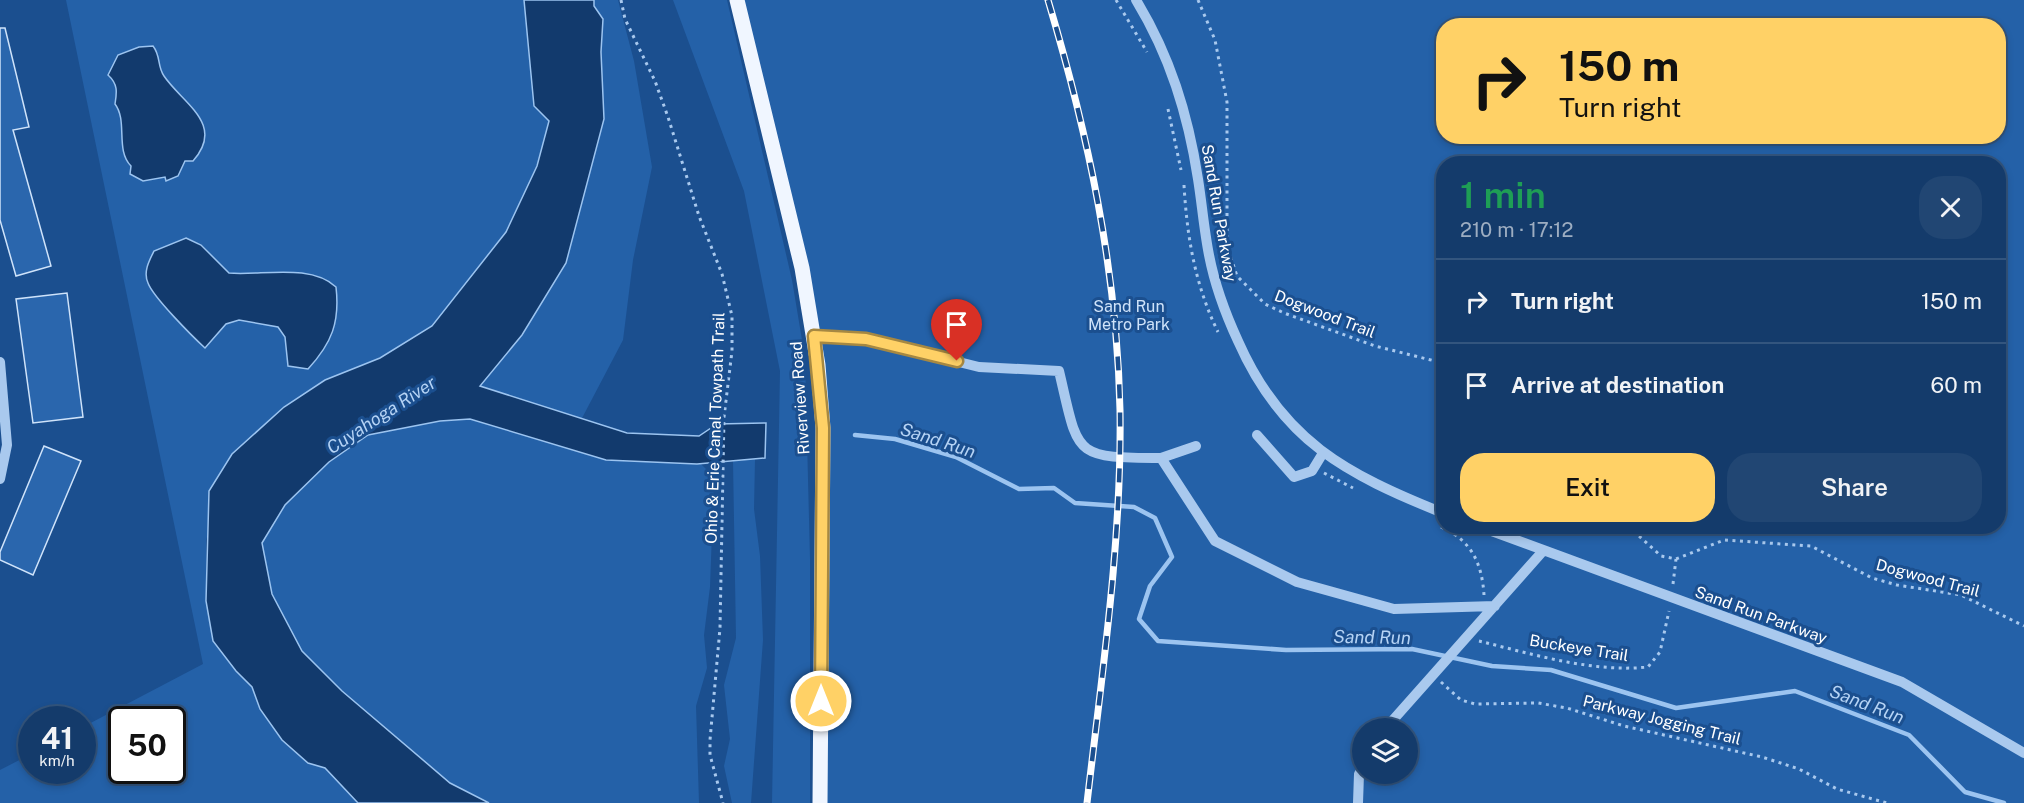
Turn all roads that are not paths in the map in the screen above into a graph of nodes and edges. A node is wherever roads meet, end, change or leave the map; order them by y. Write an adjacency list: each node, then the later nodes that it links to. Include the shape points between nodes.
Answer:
1 (737, 0): 3 (main road, Riverview Road, via 802,268)
2 (1136, 0): 7 (street, Sand Run Parkway, via 1155,32 1179,90 1198,178 1208,253 1223,308 1245,358 1272,404)
3 (814, 336): 8 (street, via 866,339 979,367 1059,371 1075,439 1093,455); 17 (main road, Riverview Road, via 823,428)
4 (0, 362): 9 (street, via 7,445)
5 (1257, 435): 7 (street, via 1294,477 1312,471)
6 (1196, 446): 8 (street)
7 (1323, 453): 10 (street, Sand Run Parkway, via 1380,486)
8 (1161, 458): 13 (street, via 1215,541 1297,582 1394,609)
9 (0, 479)
10 (1436, 510)
11 (1499, 534): 12 (street, Sand Run Parkway)
12 (1543, 551): 13 (street); 15 (street, Sand Run Parkway, via 1902,682)
13 (1490, 606): 14 (street)
14 (1395, 718)
15 (2024, 753)
16 (1359, 784): 18 (street)
17 (820, 803)
18 (1358, 803)

